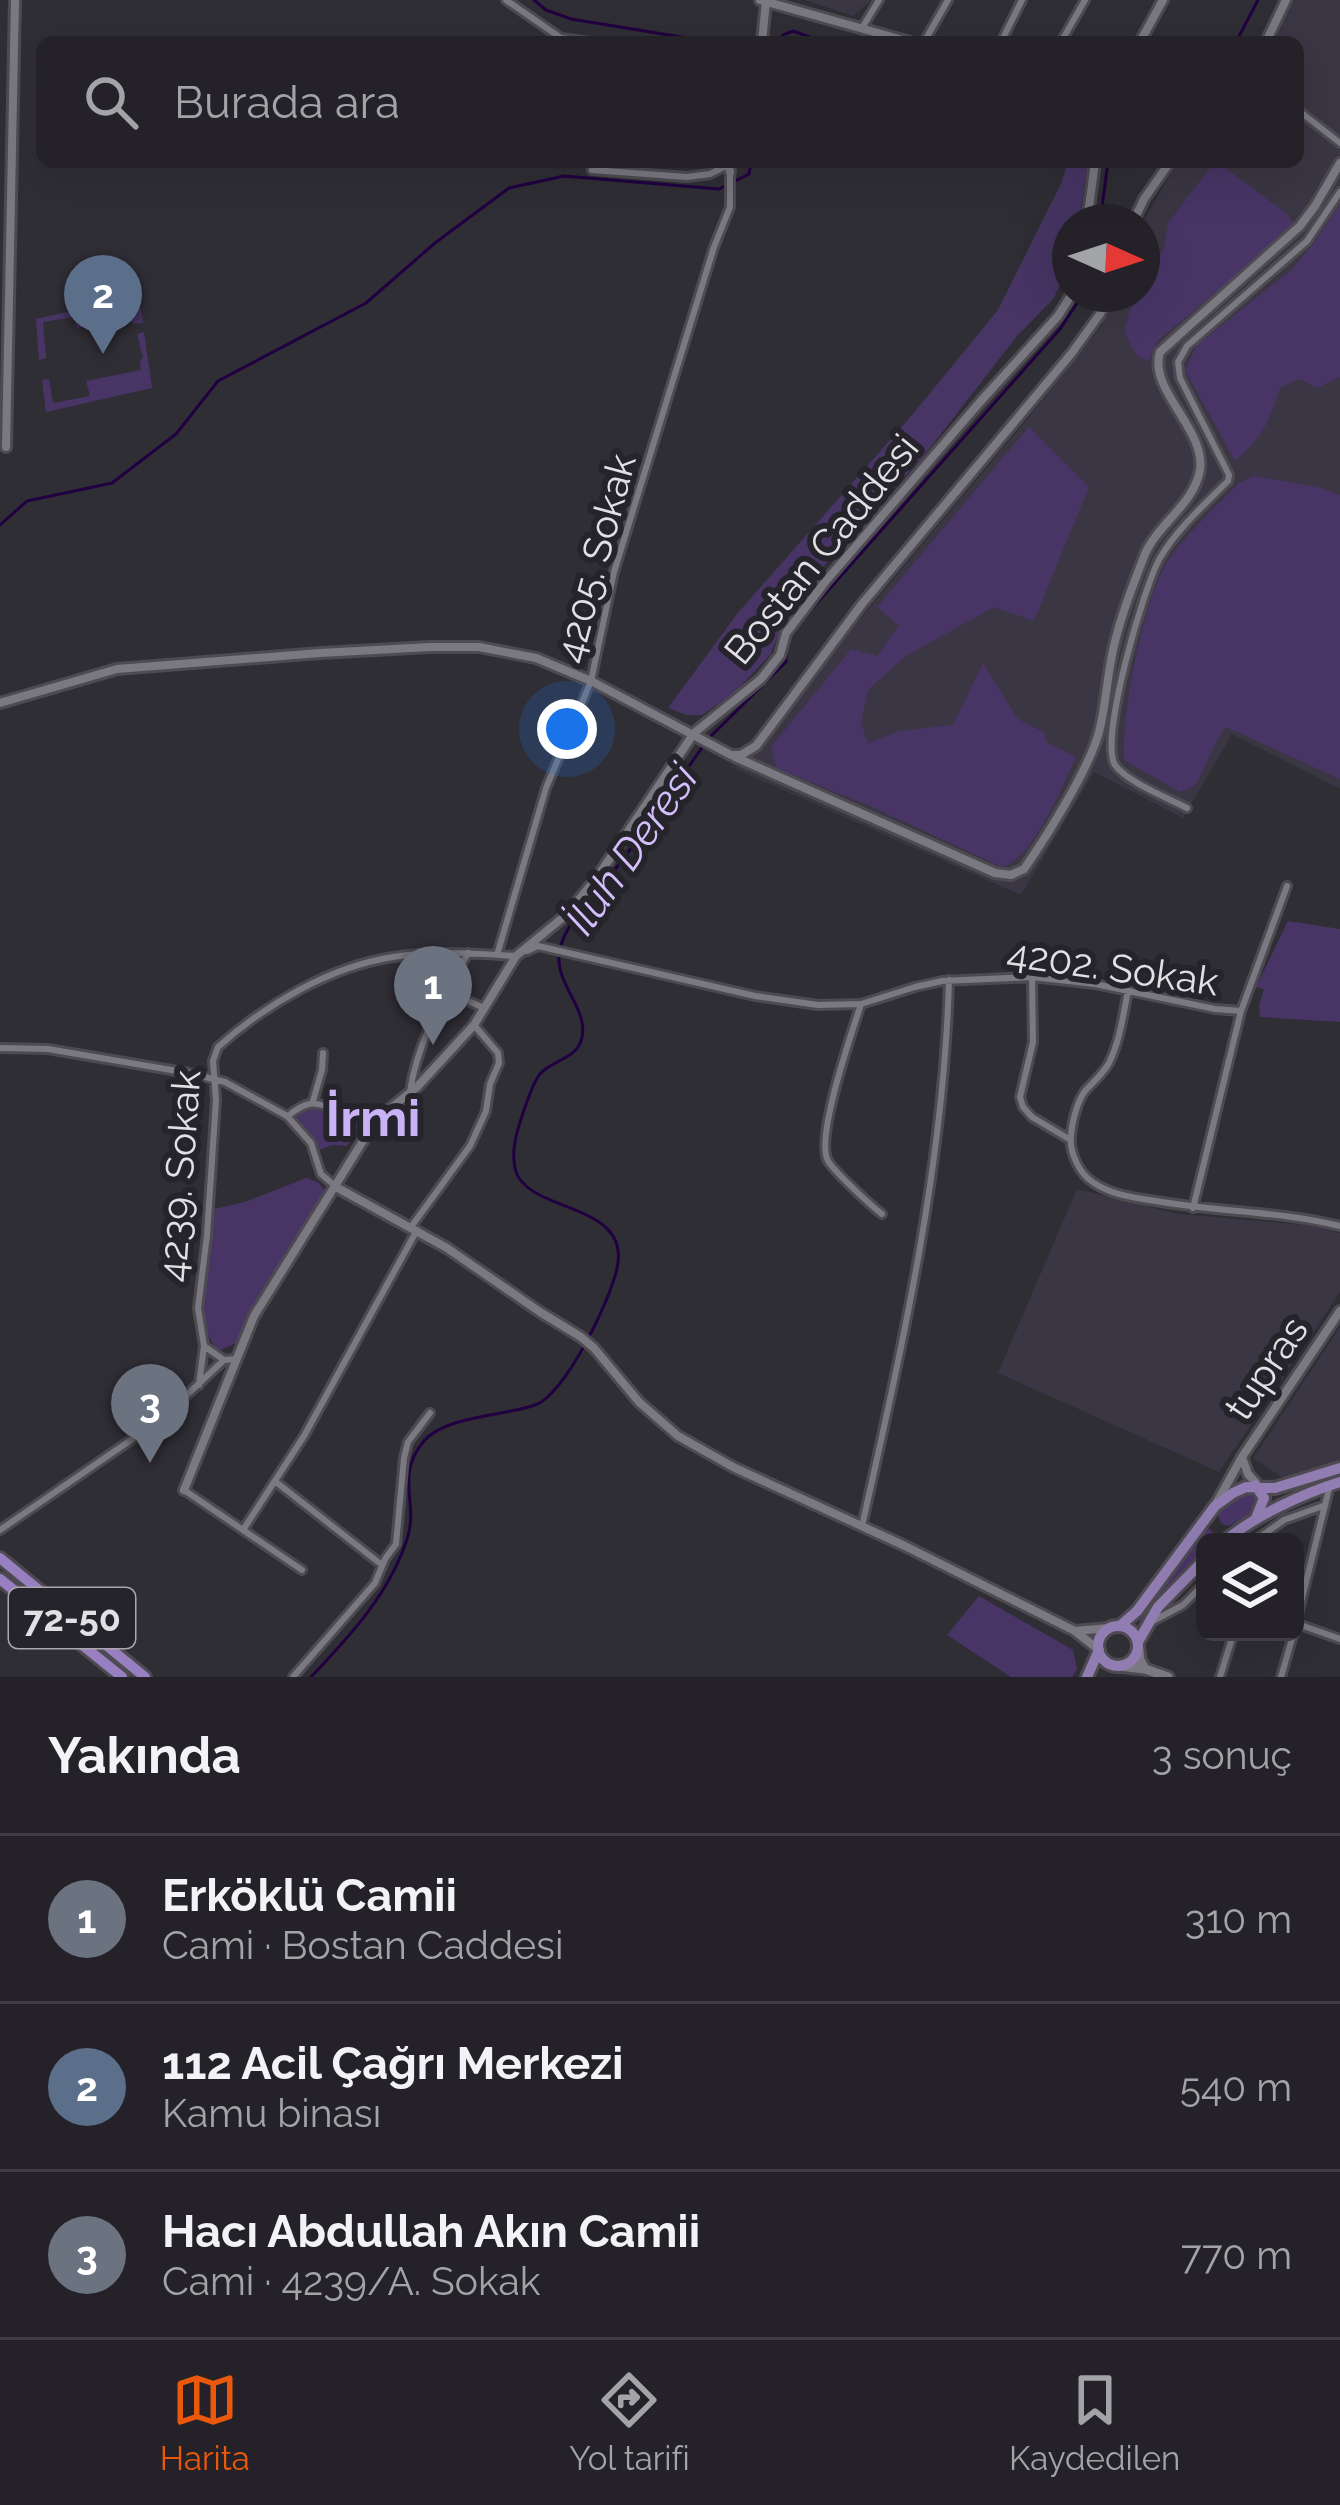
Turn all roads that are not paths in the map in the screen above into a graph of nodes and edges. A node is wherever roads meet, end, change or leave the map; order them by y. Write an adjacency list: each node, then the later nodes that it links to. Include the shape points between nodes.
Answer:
1 (15, 0): 21 (street)
2 (506, 0): 11 (street)
3 (879, 0): 10 (street)
4 (948, 0): 14 (street)
5 (1022, 0): 15 (street)
6 (1084, 0): 16 (street)
7 (1162, 0): 17 (street)
8 (1286, 0): 18 (street)
9 (764, 1): 10 (street); 12 (street)
10 (861, 29): 13 (street)
11 (557, 36)
12 (762, 36)
13 (887, 36)
14 (927, 36)
15 (1003, 36)
16 (1064, 36)
17 (1143, 36)
18 (1269, 36)
19 (1304, 115): 22 (street)
20 (0, 125): 21 (street)
21 (13, 126): 36 (street)
22 (1340, 143)
23 (1340, 163): 40 (street, via 1300,226 1160,352 1158,370 1193,439 1199,475 1146,552 1119,625 1096,742 1024,869 995,873)
24 (667, 168): 30 (street)
25 (725, 168): 30 (street)
26 (729, 168): 37 (street, 4205. Sokak, via 730,207 625,533)
27 (1094, 168): 32 (street)
28 (1166, 168): 33 (street)
29 (592, 170): 30 (street)
30 (666, 176)
31 (1340, 192): 41 (street, via 1307,241 1179,357 1180,378 1228,481 1156,565 1128,649 1112,756 1118,768)
32 (1089, 204)
33 (1142, 204)
34 (1059, 312): 39 (street, Bostan Caddesi, via 825,582 761,679)
35 (1101, 312): 40 (street, via 756,746)
36 (6, 447)
37 (591, 681): 38 (street, via 518,653 430,647 117,669); 39 (street); 45 (street, 4205. Sokak, via 546,788)
38 (0, 703)
39 (696, 735): 40 (street); 46 (street, Bostan Caddesi, via 596,879)
40 (726, 753)
41 (1187, 808)
42 (1288, 886): 53 (street)
43 (556, 950): 46 (street, 4239. Sokak, via 538,946); 51 (street, 4202. Sokak, via 755,996)
44 (468, 953): 45 (street, 4239. Sokak); 50 (street); 57 (street, 4239. Sokak, via 376,960 315,982 218,1048)
45 (497, 955): 46 (street, 4239. Sokak)
46 (516, 956): 52 (street, Bostan Caddesi)
47 (1032, 977): 48 (street, 4202. Sokak); 49 (street, 4202. Sokak); 62 (street, via 1033,1042 1020,1097 1032,1117)
48 (949, 980): 51 (street, 4202. Sokak); 83 (street, via 910,1314)
49 (1128, 991): 53 (street, 4202. Sokak); 62 (street, via 1114,1052 1081,1096)
50 (448, 992): 52 (street); 58 (street, via 420,1048)
51 (861, 1004): 65 (street, via 824,1147 828,1163)
52 (484, 1008): 54 (street, Bostan Caddesi)
53 (1241, 1011): 64 (street)
54 (474, 1025): 58 (street, Bostan Caddesi); 67 (street, via 498,1053 486,1111)
55 (0, 1048): 57 (street)
56 (323, 1052): 59 (street)
57 (214, 1079): 61 (street); 69 (street, 4239. Sokak, via 198,1307)
58 (410, 1092): 60 (street, Bostan Caddesi)
59 (313, 1101): 60 (street); 61 (street)
60 (380, 1115): 63 (street, Bostan Caddesi)
61 (287, 1116): 63 (street)
62 (1070, 1140): 64 (street, via 1079,1168 1096,1185)
63 (336, 1187): 67 (street); 70 (street, Bostan Caddesi, via 254,1316)
64 (1193, 1208): 66 (street)
65 (882, 1214)
66 (1340, 1226)
67 (414, 1228): 76 (street); 83 (street, via 580,1337 678,1436)
68 (1340, 1311): 74 (street, tupras)
69 (204, 1346): 71 (street); 72 (street, 4239. Sokak)
70 (237, 1359): 71 (street); 79 (street, Bostan Caddesi)
71 (224, 1360): 72 (street)
72 (199, 1385): 84 (street)
73 (430, 1413): 89 (street, via 408,1442 396,1544)
74 (1242, 1457): 78 (street); 81 (street, tupras)
75 (1340, 1468): 78 (main road, via 1275,1489)
76 (276, 1482): 85 (street); 89 (street)
77 (1334, 1483): 80 (street); 82 (main road)
78 (1255, 1485): 81 (main road); 82 (main road, via 1264,1498)
79 (184, 1490): 85 (street)
80 (1325, 1504): 87 (street); 93 (street)
81 (1215, 1506): 86 (main road, via 1218,1527); 96 (main road, via 1137,1612)
82 (1256, 1519): 86 (main road)
83 (862, 1526): 98 (street)
84 (0, 1530)
85 (243, 1530): 90 (street)
86 (1236, 1532)
87 (1265, 1533)
88 (0, 1558): 108 (highway, 72-50)
89 (383, 1566): 109 (street)
90 (302, 1570)
91 (1195, 1570): 95 (main road)
92 (0, 1579): 107 (highway, 72-50)
93 (1304, 1590)
94 (1196, 1591): 95 (street)
95 (1148, 1623): 102 (main road)
96 (1114, 1627): 98 (street); 102 (main road); 103 (main road, via 1100,1637)
97 (1304, 1629): 99 (street)
98 (1075, 1631): 103 (street)
99 (1340, 1639)
100 (1231, 1641): 112 (street)
101 (1291, 1641): 113 (street)
102 (1138, 1642): 104 (main road); 105 (main road)
103 (1099, 1650): 104 (main road); 110 (main road)
104 (1119, 1666): 105 (main road); 106 (main road)
105 (1145, 1669): 111 (main road)
106 (1104, 1676)
107 (122, 1677)
108 (145, 1677)
109 (293, 1677)
110 (1087, 1677)
111 (1168, 1677)
112 (1220, 1677)
113 (1281, 1677)

